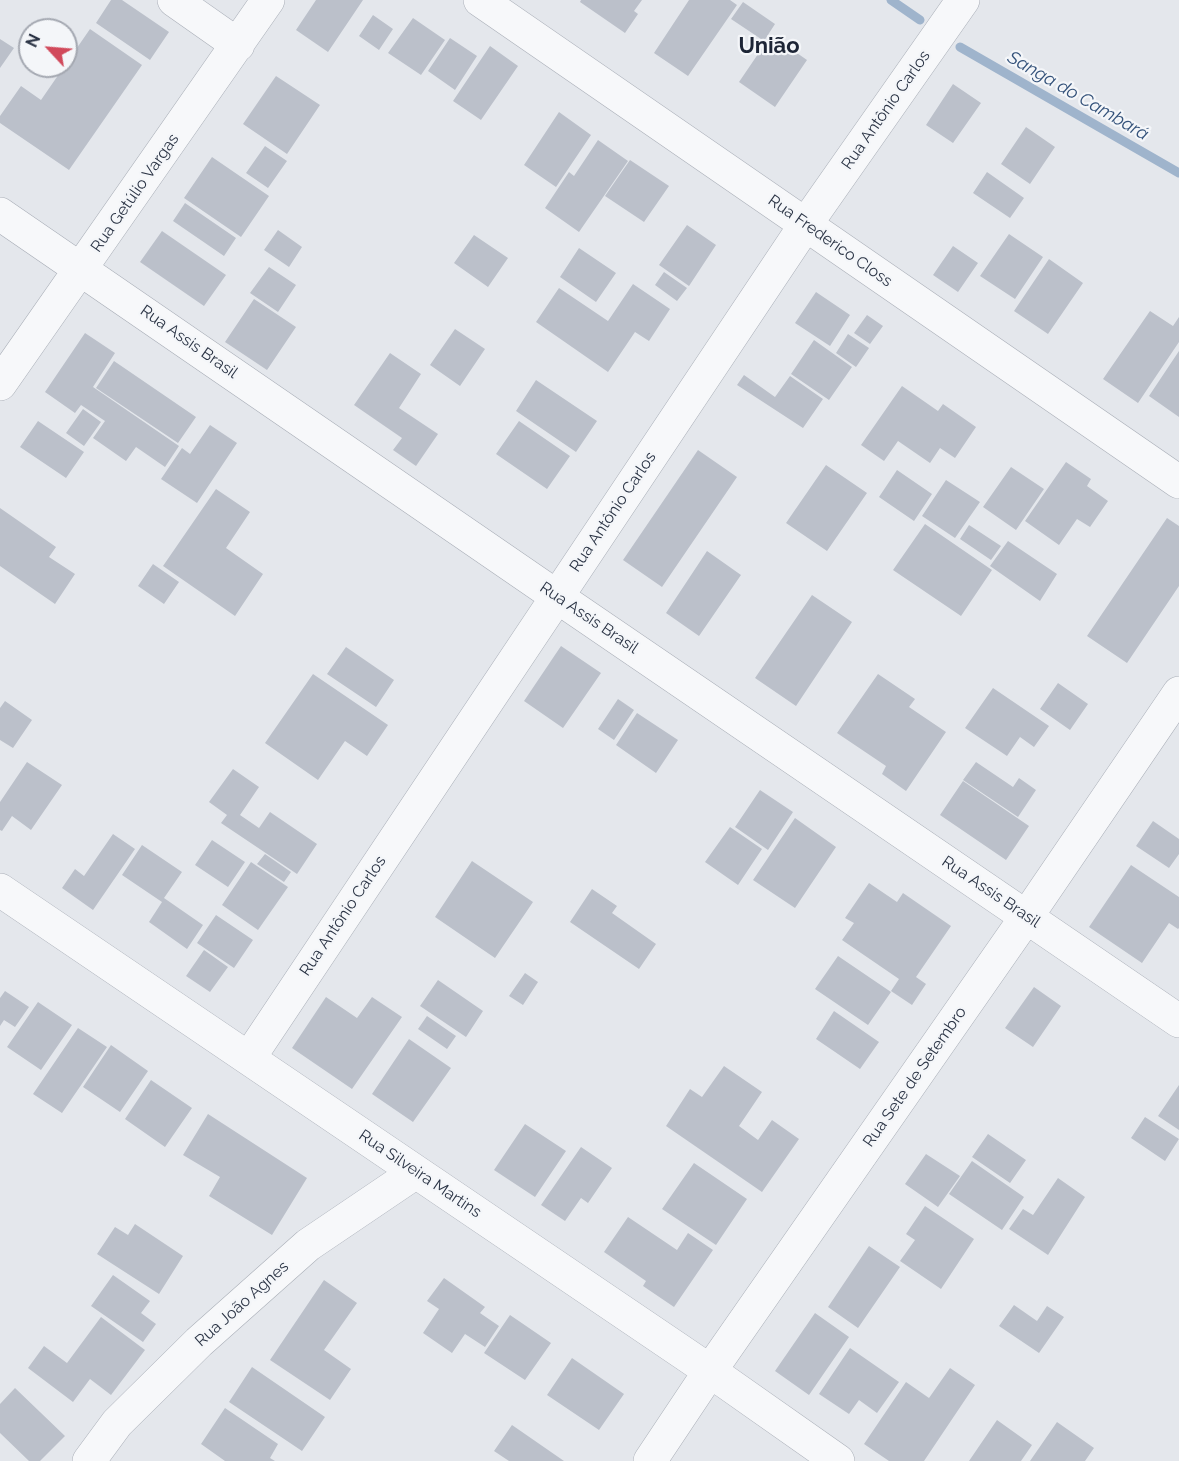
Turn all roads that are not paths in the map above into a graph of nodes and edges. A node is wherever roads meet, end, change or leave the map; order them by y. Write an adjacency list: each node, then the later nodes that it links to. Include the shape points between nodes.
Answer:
1 (174, 0): 5 (street)
2 (268, 0): 5 (street, Rua Getúlio Vargas)
3 (480, 0): 7 (street, Rua Frederico Closs)
4 (963, 0): 7 (street, Rua Antônio Carlos)
5 (238, 45): 8 (street, Rua Getúlio Vargas)
6 (0, 214): 8 (street, Rua Assis Brasil)
7 (806, 224): 10 (street, Rua Frederico Closs); 11 (street, Rua Antônio Carlos)
8 (82, 268): 9 (street, Rua Getúlio Vargas); 11 (street, Rua Assis Brasil)
9 (0, 384)
10 (1179, 482)
11 (556, 596): 14 (street, Rua Assis Brasil); 16 (street, Rua Antônio Carlos)
12 (1179, 693): 14 (street, Rua Sete de Setembro)
13 (0, 890): 16 (street, Rua Silveira Martins)
14 (1027, 916): 15 (street, Rua Assis Brasil); 18 (street, Rua Sete de Setembro)
15 (1179, 1021)
16 (249, 1058): 17 (street, Rua Silveira Martins)
17 (416, 1172): 18 (street, Rua Silveira Martins); 19 (street, Rua João Agnes, via 292,1259 199,1342 117,1423)
18 (710, 1371): 20 (street, Rua Sete de Setembro); 21 (street, Rua Silveira Martins)
19 (89, 1461)
20 (650, 1461)
21 (838, 1461)

